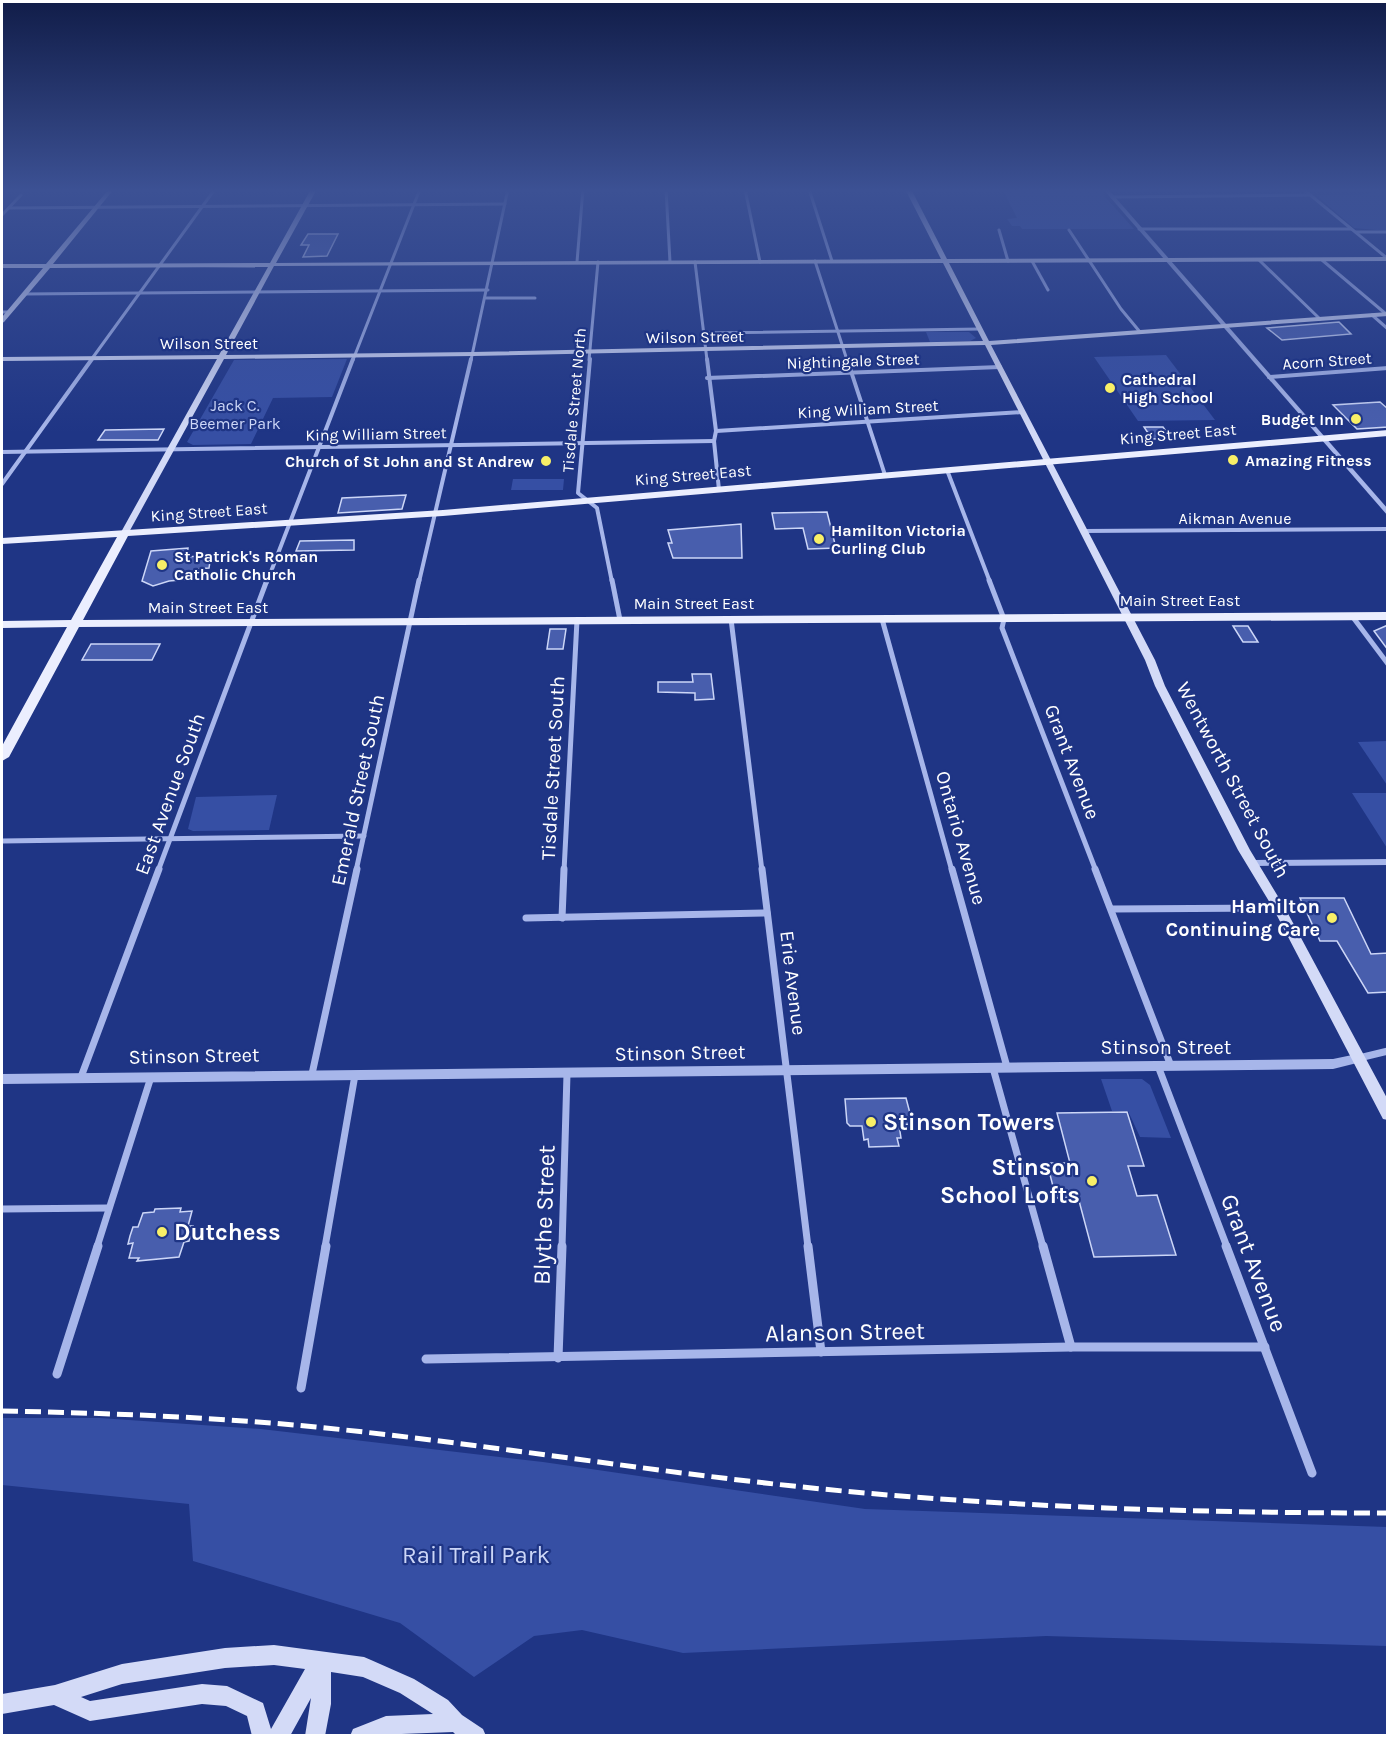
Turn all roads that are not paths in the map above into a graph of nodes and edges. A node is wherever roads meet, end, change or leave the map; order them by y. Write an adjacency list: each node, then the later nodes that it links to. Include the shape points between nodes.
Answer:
1 (45, 270): 20 (main road)
2 (156, 270): 19 (street)
3 (269, 270): 18 (main road)
4 (388, 270): 17 (street, East Avenue South)
5 (492, 270): 15 (street, Emerald Street South)
6 (597, 270): 37 (street, Tisdale Street North)
7 (696, 270): 33 (street)
8 (817, 270): 31 (street)
9 (950, 270): 29 (main road, Wentworth Street South)
10 (1037, 270): 16 (street)
11 (1096, 270): 32 (street)
12 (1176, 270): 28 (street)
13 (1269, 270): 26 (street)
14 (1334, 270): 24 (street)
15 (488, 290): 17 (street); 21 (street, Emerald Street South)
16 (1048, 290)
17 (381, 291): 18 (street); 40 (street, East Avenue South)
18 (256, 292): 19 (street); 39 (main road)
19 (140, 293): 20 (street); 41 (street)
20 (24, 294): 23 (main road)
21 (486, 298): 22 (street); 38 (street, Emerald Street South)
22 (535, 298)
23 (5, 312): 27 (main road)
24 (1387, 314): 25 (main road, Wilson Street)
25 (1372, 315): 26 (main road, Wilson Street); 30 (street)
26 (1320, 319): 28 (main road, Wilson Street)
27 (2, 321)
28 (1224, 326): 32 (main road, Wilson Street); 46 (street)
29 (980, 329): 31 (street); 34 (main road, Wentworth Street South)
30 (1388, 329)
31 (838, 331): 33 (street); 35 (street)
32 (1140, 332): 34 (main road, Wilson Street)
33 (704, 333): 36 (street)
34 (987, 343): 35 (main road, Wilson Street); 43 (main road, Wentworth Street South)
35 (843, 347): 36 (main road, Wilson Street); 45 (street)
36 (706, 350): 37 (main road, Wilson Street); 47 (street)
37 (590, 352): 38 (main road, Wilson Street); 54 (street, Tisdale Street North)
38 (473, 354): 40 (main road, Wilson Street); 55 (street, Emerald Street South)
39 (221, 356): 40 (main road, Wilson Street); 41 (main road, Wilson Street); 57 (main road)
40 (356, 356): 56 (street, East Avenue South)
41 (93, 358): 42 (main road, Wilson Street); 58 (street)
42 (2, 359)
43 (1000, 367): 45 (street, Nightingale Street); 48 (main road, Wentworth Street South)
44 (1388, 368): 46 (street, Acorn Street)
45 (852, 373): 47 (street, Nightingale Street); 49 (street)
46 (1269, 377): 52 (street)
47 (707, 378): 50 (street)
48 (1023, 412): 49 (street, King William Street); 60 (main road, Wentworth Street South)
49 (868, 422): 50 (street, King William Street); 62 (street)
50 (716, 430): 53 (street)
51 (1388, 433): 52 (main road, King Street East)
52 (1322, 438): 60 (main road, King Street East); 67 (street)
53 (714, 441): 54 (street, King William Street); 64 (street)
54 (582, 443): 55 (street, King William Street); 65 (street, Tisdale Street North, via 578,493)
55 (451, 445): 56 (street, King William Street); 66 (street, Emerald Street South)
56 (320, 447): 57 (street, King William Street); 68 (street, East Avenue South)
57 (171, 449): 58 (street, King William Street); 71 (main road)
58 (25, 451): 59 (street, King William Street); 63 (street)
59 (2, 452)
60 (1048, 461): 61 (main road, King Street East); 70 (main road, Wentworth Street South)
61 (947, 470): 62 (main road, King Street East); 78 (street, Grant Avenue)
62 (885, 475): 64 (main road, King Street East)
63 (2, 484)
64 (719, 490): 65 (main road, King Street East)
65 (586, 501): 66 (main road, King Street East); 80 (street, via 597,507)
66 (434, 513): 68 (main road, King Street East); 81 (street, Emerald Street South)
67 (1388, 514)
68 (289, 523): 71 (main road, King Street East); 82 (street, East Avenue South)
69 (1388, 529): 70 (street, Aikman Avenue)
70 (1083, 531): 75 (main road, Wentworth Street South)
71 (124, 534): 72 (main road, King Street East); 84 (main road)
72 (2, 541)
73 (1352, 616): 74 (main road, Main Street East); 75 (main road, Main Street East); 85 (street)
74 (1388, 616)
75 (1128, 617): 78 (main road, Main Street East); 91 (main road, Wentworth Street South, via 1244,850)
76 (731, 619): 77 (main road, Main Street East); 80 (main road, Main Street East); 94 (street, Erie Avenue)
77 (882, 619): 78 (main road, Main Street East); 101 (street, Ontario Avenue)
78 (1004, 619): 93 (street, Grant Avenue, via 1002,628)
79 (576, 620): 80 (main road, Main Street East); 81 (main road, Main Street East); 96 (street, Tisdale Street South)
80 (620, 620)
81 (412, 622): 82 (main road, Main Street East); 87 (street, Emerald Street South)
82 (253, 623): 84 (main road, Main Street East); 88 (street, East Avenue South)
83 (2, 624): 84 (main road, Main Street East)
84 (75, 624): 86 (main road)
85 (1388, 664)
86 (2, 757)
87 (364, 836): 88 (street); 104 (street, Emerald Street South)
88 (171, 839): 89 (street); 107 (street, East Avenue South)
89 (2, 841)
90 (1388, 862): 91 (street)
91 (1255, 863): 92 (main road, Wentworth Street South)
92 (1279, 908): 93 (street); 98 (main road, Wentworth Street South)
93 (1112, 909): 100 (street, Grant Avenue)
94 (767, 913): 96 (street); 103 (street, Erie Avenue)
95 (526, 918): 96 (street)
96 (562, 918)
97 (1388, 1052): 98 (street)
98 (1358, 1059): 100 (street, Stinson Street, via 1333,1064); 110 (main road, Wentworth Street South)
99 (1158, 1066): 100 (street, Stinson Street); 101 (street, Stinson Street); 114 (street, Grant Avenue)
100 (1171, 1066)
101 (1007, 1067): 102 (street, Stinson Street)
102 (993, 1068): 103 (street, Stinson Street); 113 (street)
103 (787, 1071): 105 (street, Stinson Street); 115 (street, Erie Avenue)
104 (312, 1074): 106 (street, Stinson Street); 108 (street, Stinson Street)
105 (567, 1074): 106 (street, Stinson Street); 116 (street, Blythe Street)
106 (355, 1075): 119 (street)
107 (81, 1077): 108 (street, Stinson Street); 109 (street, Stinson Street)
108 (152, 1077): 111 (street)
109 (2, 1078)
110 (1388, 1115)
111 (108, 1208): 112 (street); 118 (street)
112 (2, 1209)
113 (1071, 1347): 114 (street, Alanson Street); 115 (street, Alanson Street)
114 (1265, 1347): 120 (street, Grant Avenue)
115 (821, 1352): 116 (street, Alanson Street)
116 (558, 1358): 117 (street, Alanson Street)
117 (426, 1359)
118 (57, 1374)
119 (301, 1388)
120 (1312, 1473)
121 (321, 1661): 122 (main road, via 274,1655 225,1658 122,1674); 124 (main road, via 364,1667 407,1686 441,1707); 126 (main road); 127 (main road, via 321,1704)
122 (55, 1695): 123 (main road); 125 (main road, via 90,1711 174,1696 227,1696 256,1710)
123 (2, 1704)
124 (455, 1722): 128 (main road, via 391,1724); 129 (main road)
125 (262, 1736)
126 (278, 1736)
127 (315, 1736)
128 (360, 1736)
129 (476, 1736)

